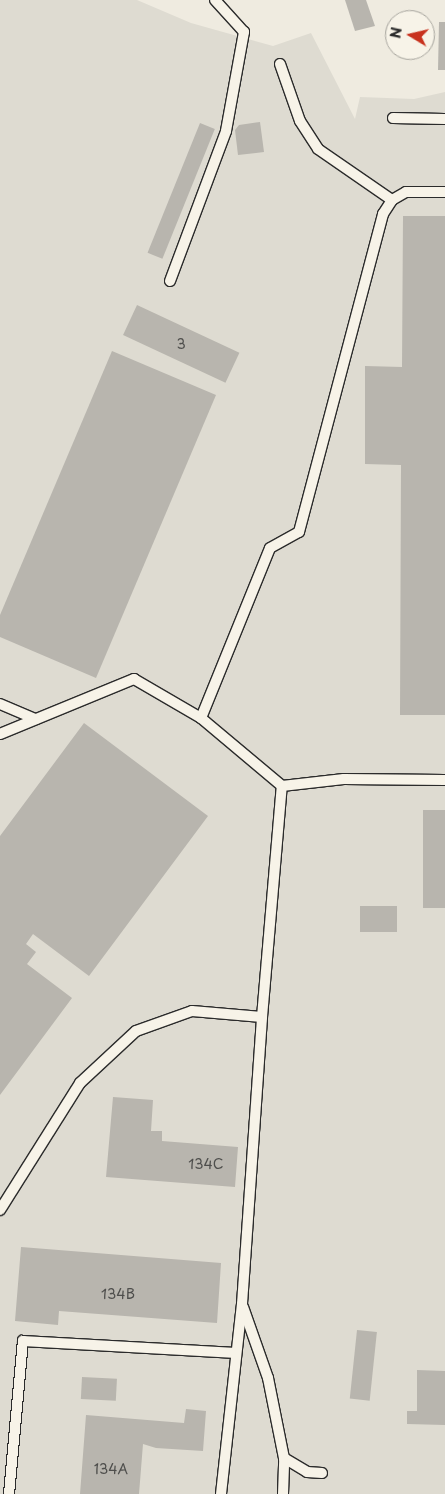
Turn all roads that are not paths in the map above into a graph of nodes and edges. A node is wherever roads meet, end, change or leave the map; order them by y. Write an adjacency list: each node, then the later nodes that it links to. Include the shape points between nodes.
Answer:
1 (215, 0): 7 (lane, via 244,32 226,131)
2 (280, 64): 6 (lane, via 300,121 318,149)
3 (393, 118): 4 (lane)
4 (445, 119)
5 (445, 192): 6 (lane, via 406,192)
6 (392, 200): 9 (lane, via 383,214 299,532 270,548)
7 (170, 281)
8 (0, 704): 10 (lane)
9 (201, 718): 10 (lane, via 134,679); 13 (lane)
10 (36, 719): 11 (lane)
11 (0, 734)
12 (445, 780): 13 (lane, via 344,779)
13 (282, 786): 14 (lane)
14 (262, 1017): 15 (lane, via 192,1011 136,1031 80,1083); 16 (lane)
15 (0, 1210)
16 (242, 1304): 17 (lane); 18 (lane, via 268,1378)
17 (236, 1354): 20 (lane, via 23,1341); 21 (lane)
18 (284, 1458): 19 (lane, via 307,1472); 22 (lane)
19 (322, 1473)
20 (9, 1494)
21 (221, 1494)
22 (283, 1494)

